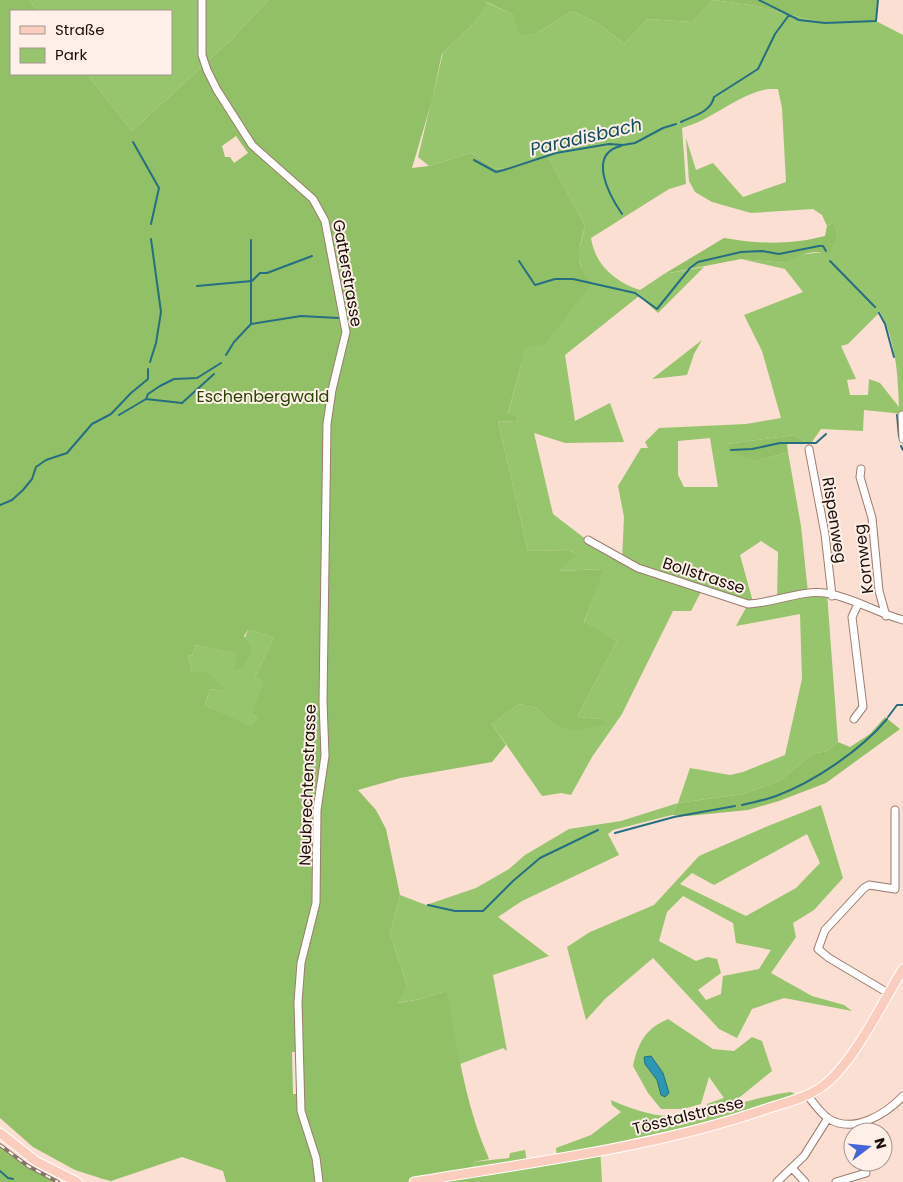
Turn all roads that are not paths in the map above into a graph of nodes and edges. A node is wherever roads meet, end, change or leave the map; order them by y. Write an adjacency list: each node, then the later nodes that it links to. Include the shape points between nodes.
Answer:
1 (202, 0): 2 (street, Gatterstrasse, via 202,55 217,90 255,148 313,199 323,215 346,332)
2 (340, 355): 23 (street, Neubrechtenstrasse, via 328,424 325,750 317,810 316,896 301,963 298,1002 301,1111 315,1154)
3 (902, 415): 4 (street)
4 (903, 439)
5 (808, 450): 8 (street, Rispenweg, via 825,534)
6 (861, 469): 10 (street, Kornweg, via 860,477 872,518 879,591)
7 (588, 540): 8 (street, Bollstrasse, via 638,568 748,604 766,604 808,593)
8 (832, 596): 9 (street, Bollstrasse)
9 (858, 604): 10 (street, Bollstrasse); 12 (street, via 852,617 863,708)
10 (886, 616): 11 (street, Bollstrasse)
11 (903, 620)
12 (854, 719)
13 (895, 810): 15 (street, via 895,889 869,885 864,888 825,930 818,949)
14 (903, 969): 15 (main road, Tösstalstrasse)
15 (888, 994): 16 (main road, Tösstalstrasse, via 841,1067 828,1082)
16 (808, 1095): 18 (street); 24 (main road, Tösstalstrasse, via 660,1139)
17 (903, 1096): 18 (street, via 890,1108 864,1121 843,1124)
18 (828, 1118): 20 (street, via 819,1136)
19 (0, 1133): 22 (main road, via 37,1162)
20 (793, 1169): 25 (street); 26 (street)
21 (866, 1173): 27 (street)
22 (77, 1182)
23 (319, 1182)
24 (414, 1182)
25 (777, 1182)
26 (805, 1182)
27 (836, 1182)

